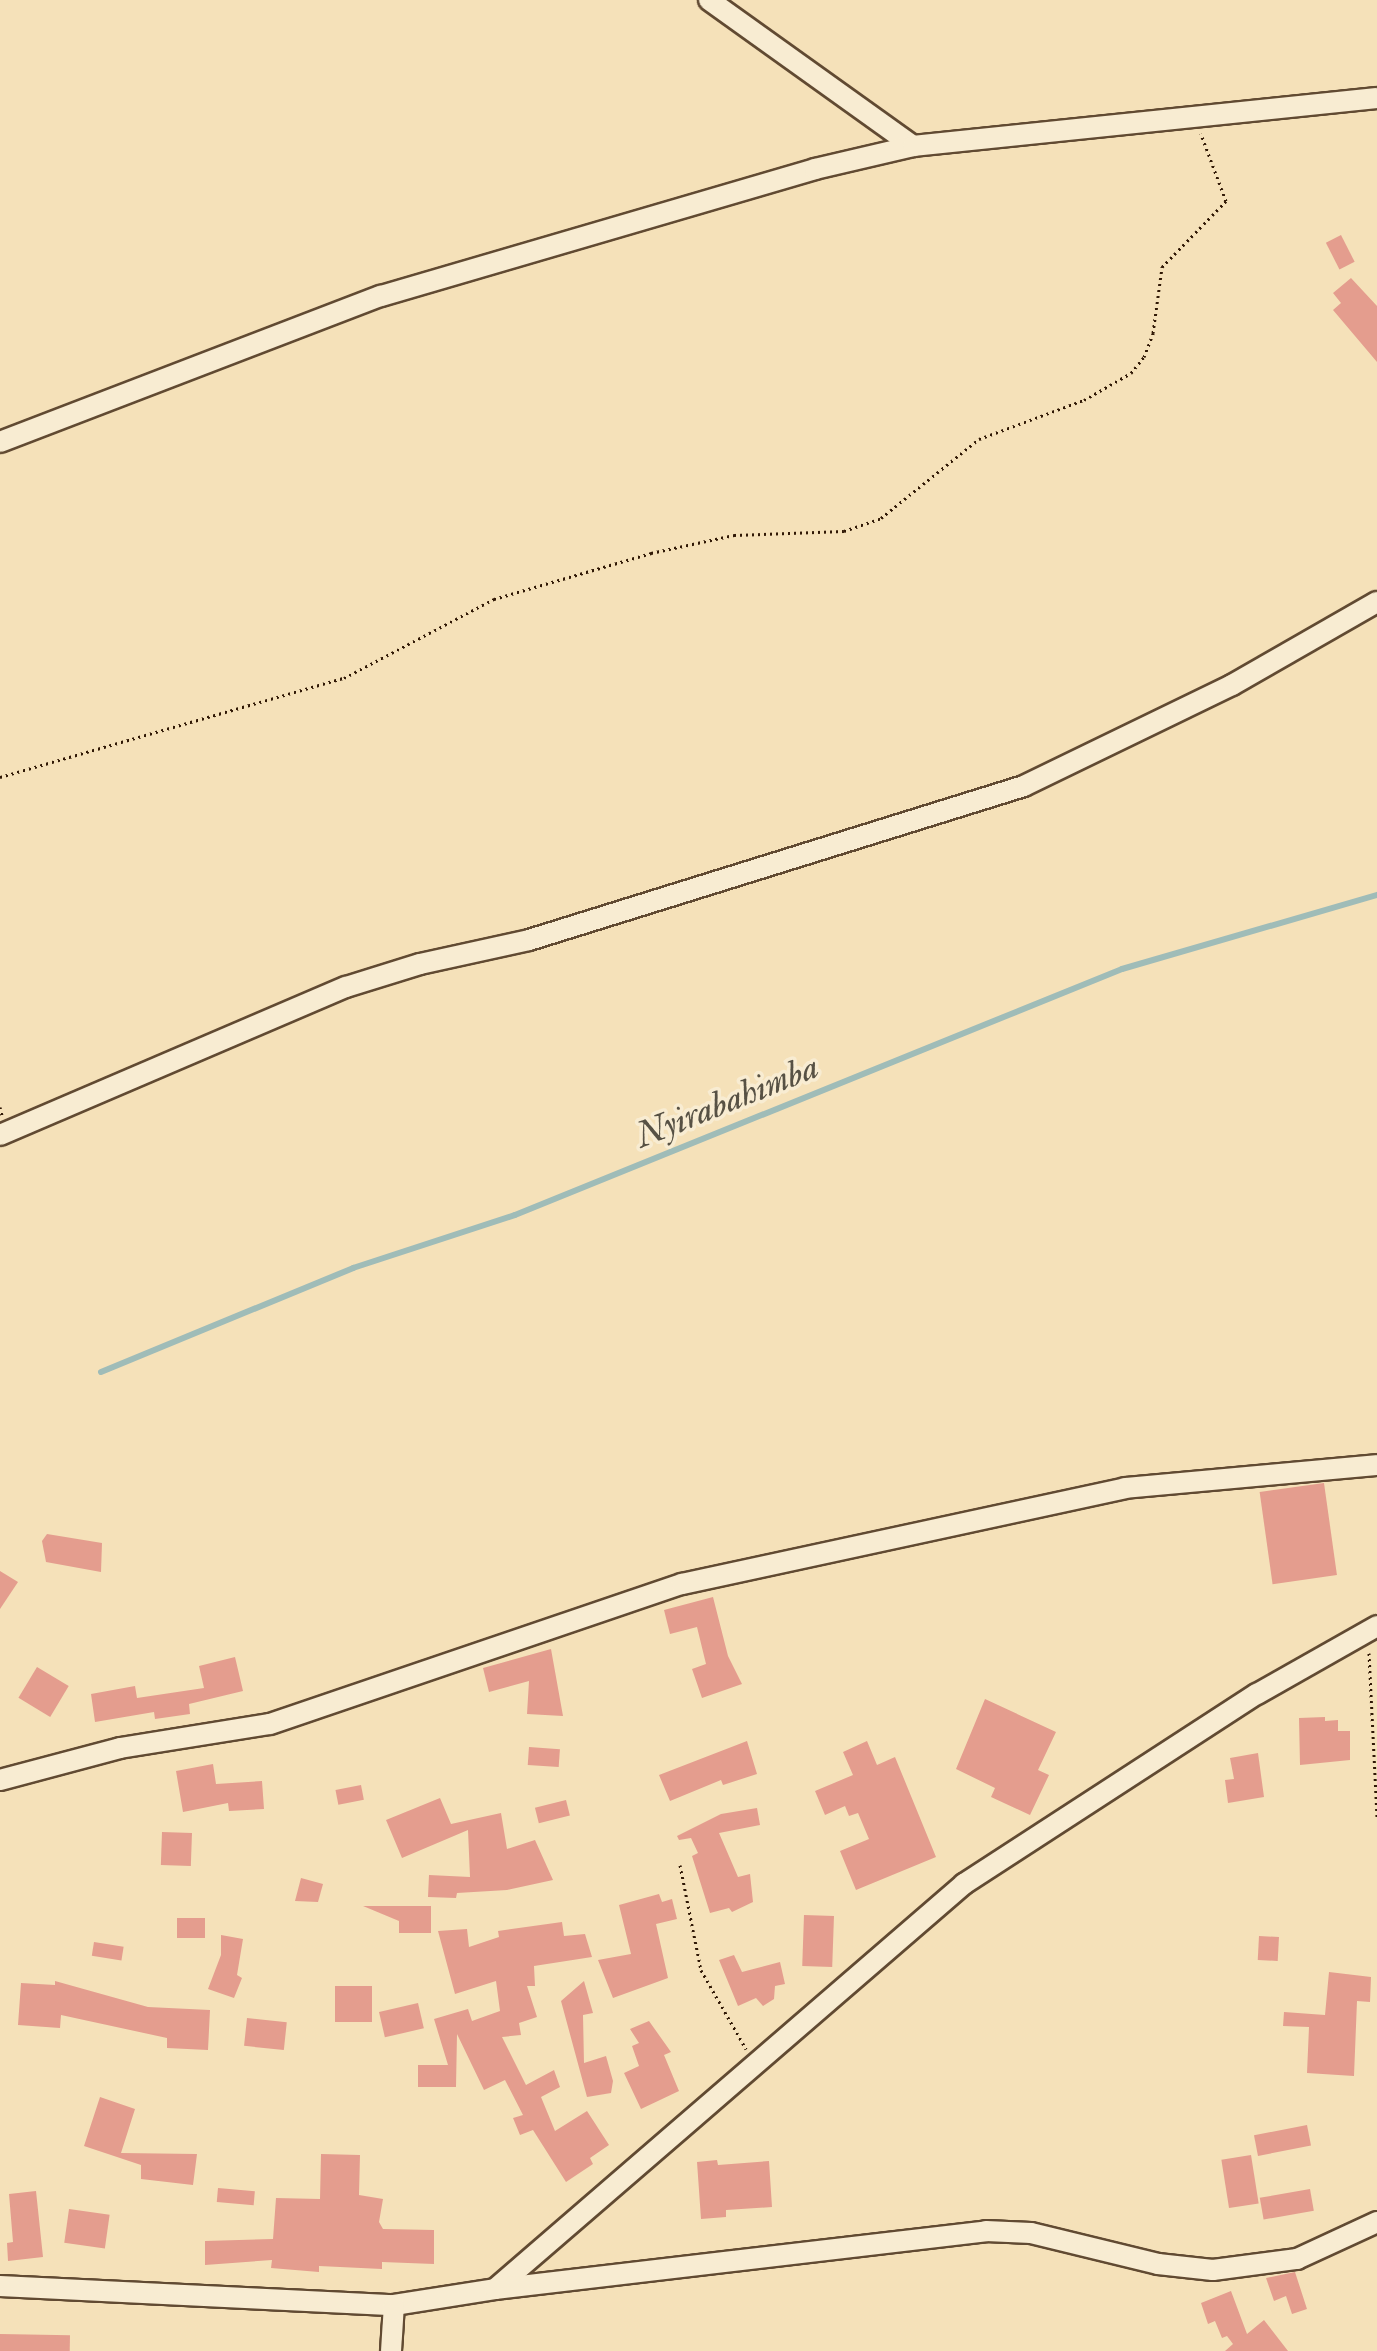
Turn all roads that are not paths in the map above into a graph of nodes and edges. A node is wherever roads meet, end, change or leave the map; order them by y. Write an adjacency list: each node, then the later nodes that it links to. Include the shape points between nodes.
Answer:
1 (709, 0): 3 (street)
2 (1377, 98): 3 (street)
3 (913, 146): 4 (street, via 718,196 381,296)
4 (0, 442)
5 (1377, 602): 6 (street, via 1232,685 1024,786 529,940 346,987)
6 (0, 1135)
7 (1377, 1465): 9 (street, via 1125,1488 682,1584 270,1724 120,1748)
8 (1372, 1629): 12 (street, via 1257,1694 964,1884)
9 (0, 1780)
10 (1377, 2222): 12 (street, via 1297,2259 1213,2270 1158,2264 1031,2233 986,2231)
11 (0, 2286): 13 (street)
12 (495, 2289): 13 (street)
13 (394, 2305): 14 (street)
14 (391, 2351)

